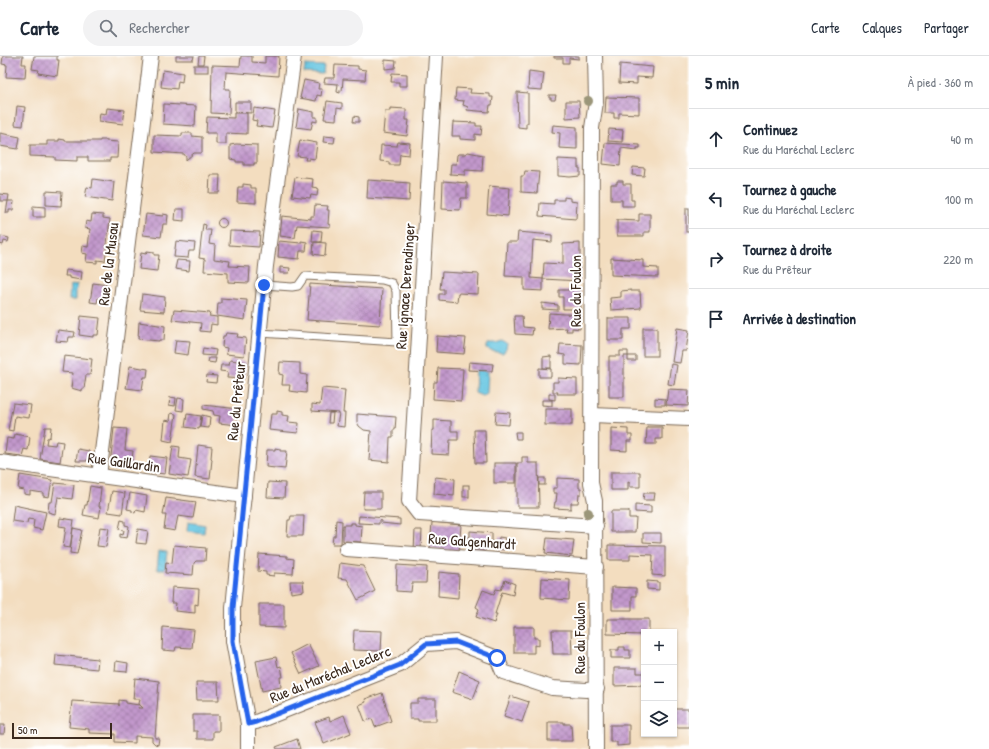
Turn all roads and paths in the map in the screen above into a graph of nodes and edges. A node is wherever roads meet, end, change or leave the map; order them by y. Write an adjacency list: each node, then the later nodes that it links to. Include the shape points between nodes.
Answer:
1 (151, 56): 10 (street, Rue de la Musau)
2 (294, 56): 5 (street, Rue du Prêteur)
3 (436, 56): 12 (street, Rue Ignace Derendinger, via 409,501 419,514)
4 (595, 56): 7 (street, Rue du Foulon, via 596,102 592,128)
5 (264, 285): 6 (street, Rue du Prêteur); 6 (lane, via 298,286 305,276 382,280 392,284 396,291 397,342)
6 (260, 333): 11 (street, Rue du Prêteur)
7 (592, 415): 8 (street); 12 (street, Rue du Foulon, via 592,483)
8 (689, 419)
9 (0, 462): 10 (street, Rue Gaillardin)
10 (99, 476): 11 (street, Rue Gaillardin)
11 (244, 496): 16 (street, Rue du Prêteur, via 233,608 233,641)
12 (596, 526): 14 (street, Rue du Foulon)
13 (346, 549): 14 (street, Rue Galgenhardt)
14 (596, 567): 15 (street, Rue du Foulon)
15 (596, 689): 16 (street, Rue du Maréchal Leclerc, via 552,688 503,672 497,658 456,642 426,644 400,665); 18 (street, Rue du Foulon)
16 (248, 724): 17 (street, Rue du Prêteur)
17 (248, 749)
18 (596, 749)

